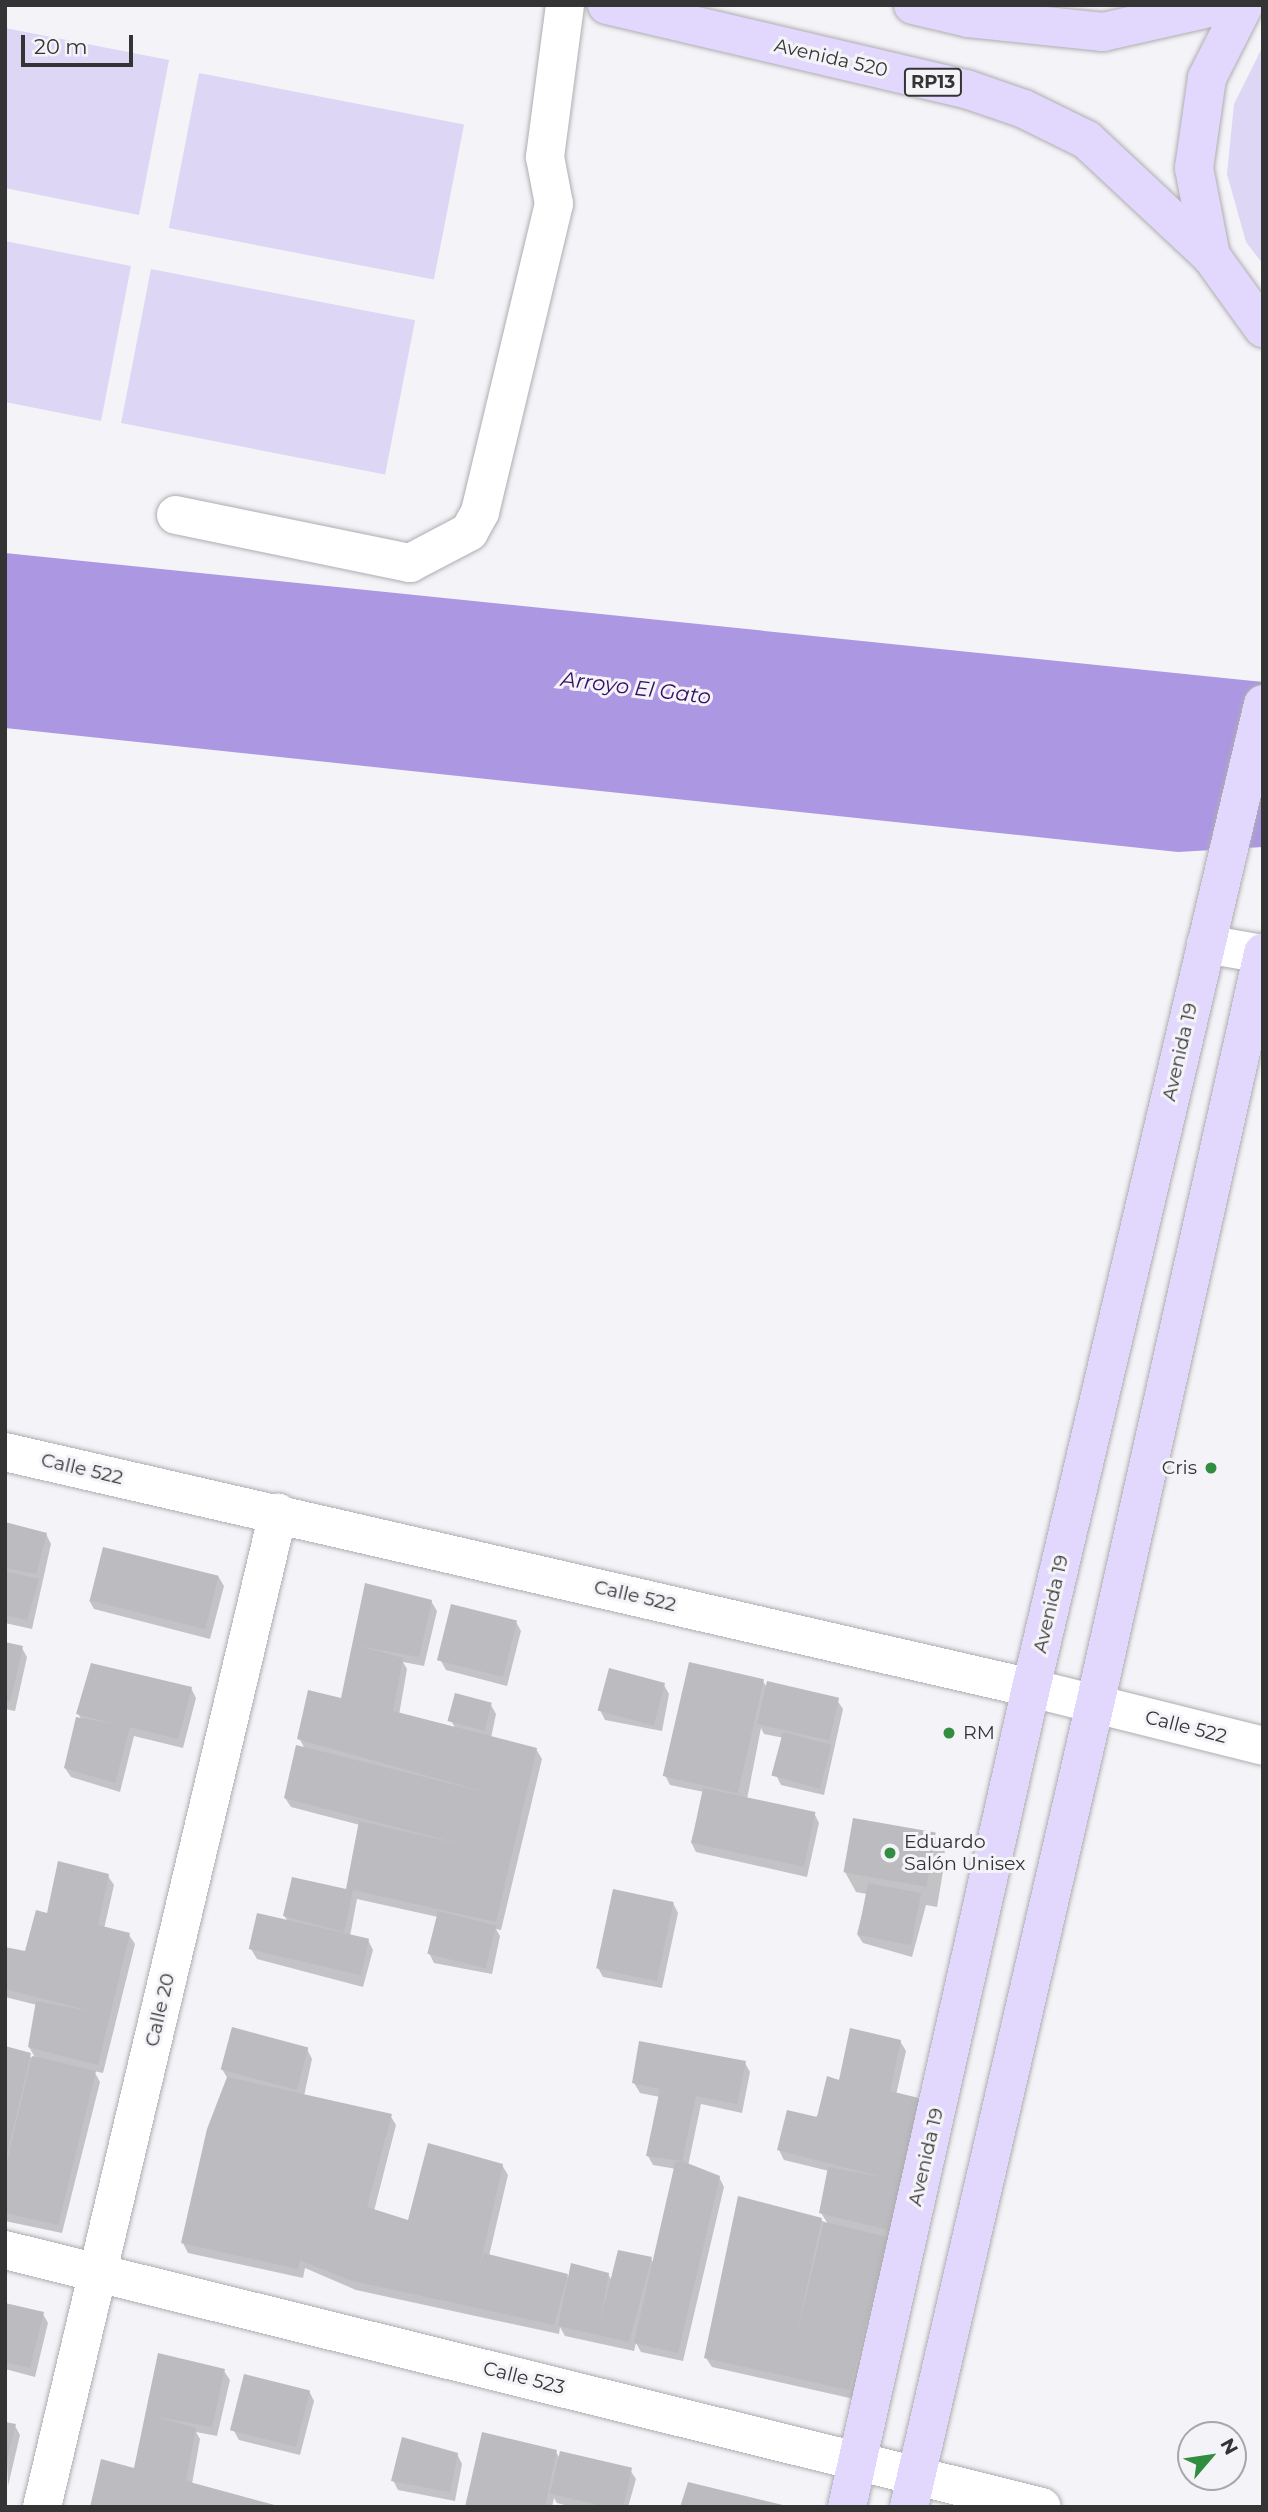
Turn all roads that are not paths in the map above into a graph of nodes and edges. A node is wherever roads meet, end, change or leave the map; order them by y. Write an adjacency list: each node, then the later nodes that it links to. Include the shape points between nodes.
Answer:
1 (565, 5): 8 (street, via 545,157 554,204 481,512 469,532 410,563)
2 (607, 5): 6 (main road, Avenida 520 / RP13, via 966,89 1024,109 1087,140)
3 (913, 5): 4 (main road, via 968,18 1103,32)
4 (1223, 5)
5 (1244, 5): 6 (main road, RP13, via 1207,78 1194,168)
6 (1211, 256): 7 (main road, RP13)
7 (1261, 330)
8 (176, 516)
9 (1263, 704): 10 (main road, Avenida 19)
10 (1206, 944): 11 (street); 14 (main road, Avenida 19)
11 (1263, 954): 15 (main road)
12 (5, 1452): 13 (street, Calle 522)
13 (278, 1513): 14 (street, Calle 522); 18 (street, Calle 20)
14 (1031, 1688): 15 (street, Calle 522); 19 (main road, Avenida 19)
15 (1096, 1704): 16 (street, Calle 522); 20 (main road)
16 (1263, 1746)
17 (5, 2250): 18 (street, Calle 523)
18 (98, 2272): 19 (street, Calle 523); 21 (street, Calle 20)
19 (858, 2461): 20 (street, Calle 523); 22 (main road, Avenida 19)
20 (912, 2492): 23 (street, Calle 523)
21 (42, 2507)
22 (847, 2507)
23 (1042, 2507)

